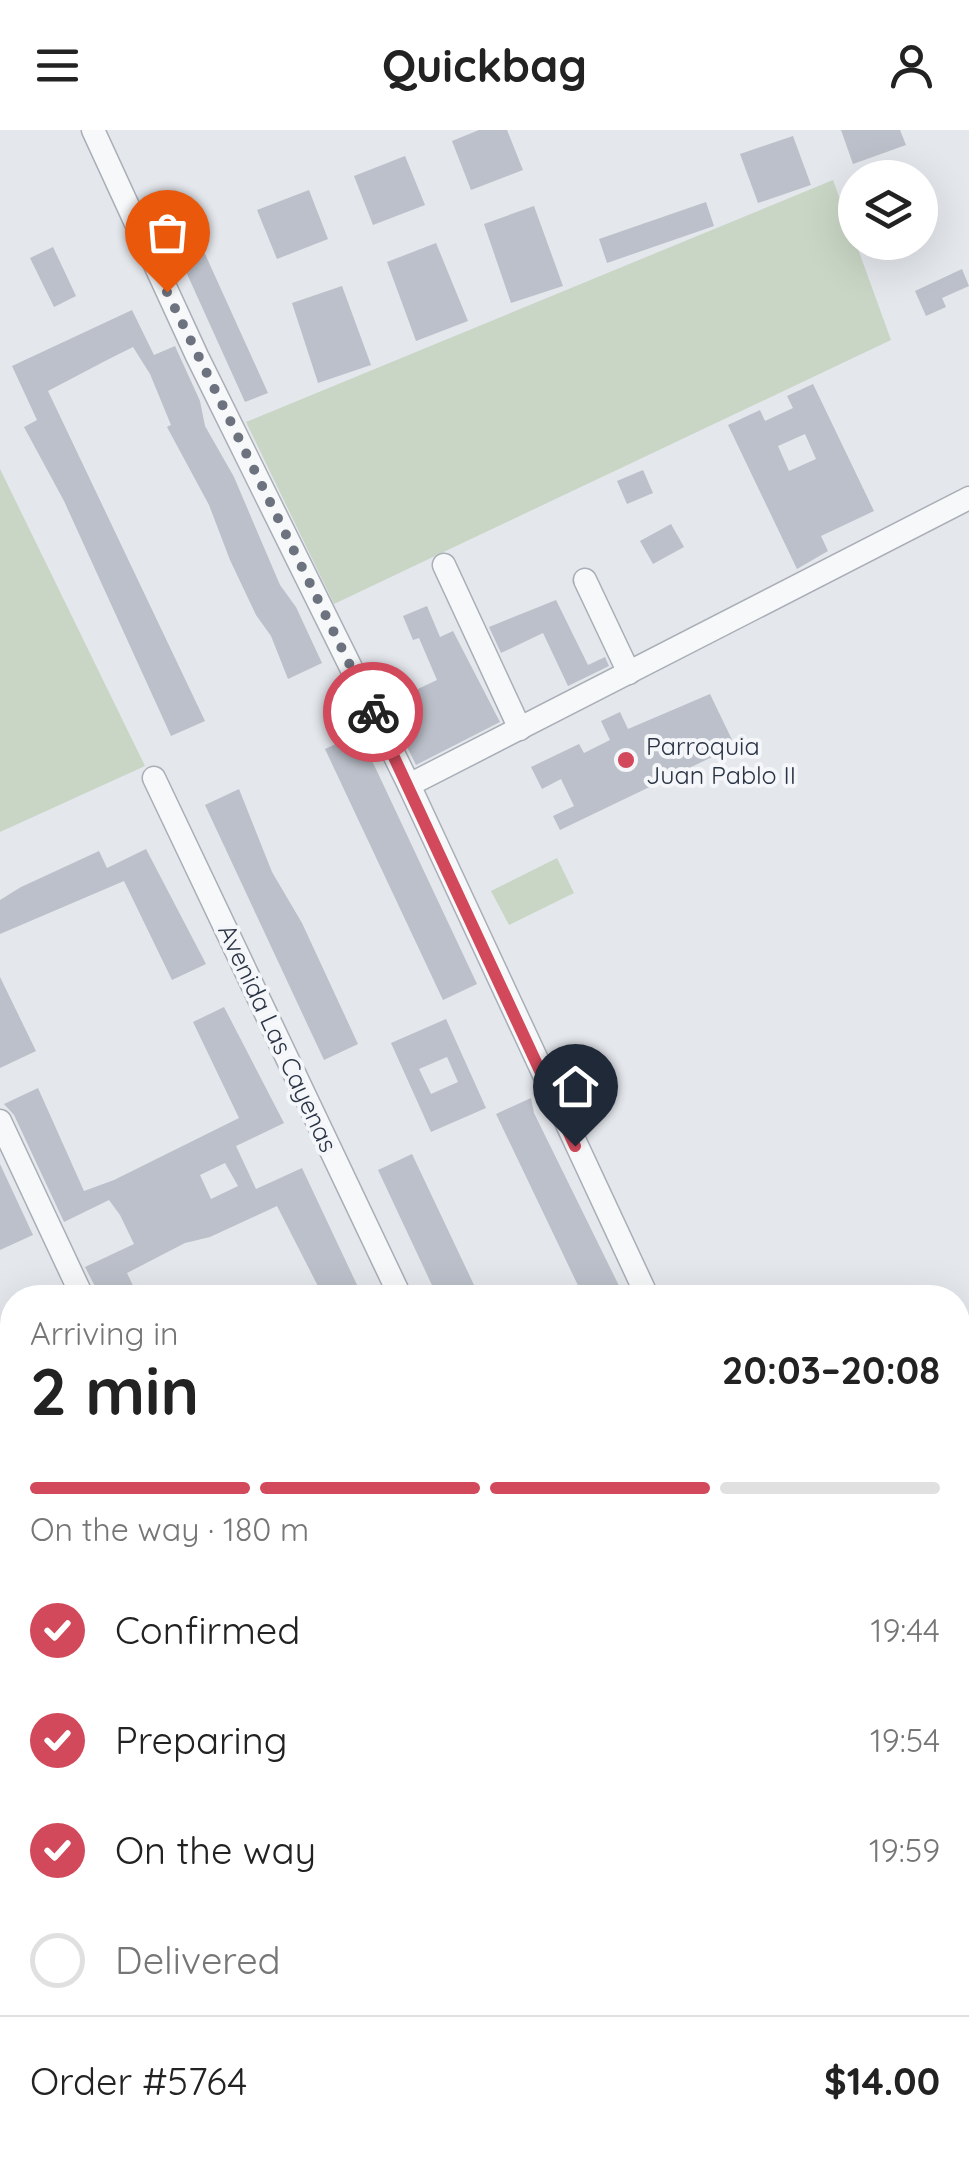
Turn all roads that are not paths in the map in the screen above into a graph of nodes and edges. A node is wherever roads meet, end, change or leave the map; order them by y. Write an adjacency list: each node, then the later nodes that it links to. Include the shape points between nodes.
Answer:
1 (93, 130): 8 (street)
2 (969, 498): 5 (street)
3 (444, 565): 6 (street)
4 (585, 580): 5 (street)
5 (629, 673): 6 (street)
6 (520, 729): 8 (street)
7 (154, 778): 11 (street, Avenida Las Cayenas)
8 (409, 786): 12 (street)
9 (0, 1122): 10 (street)
10 (77, 1285)
11 (395, 1285)
12 (642, 1285)

